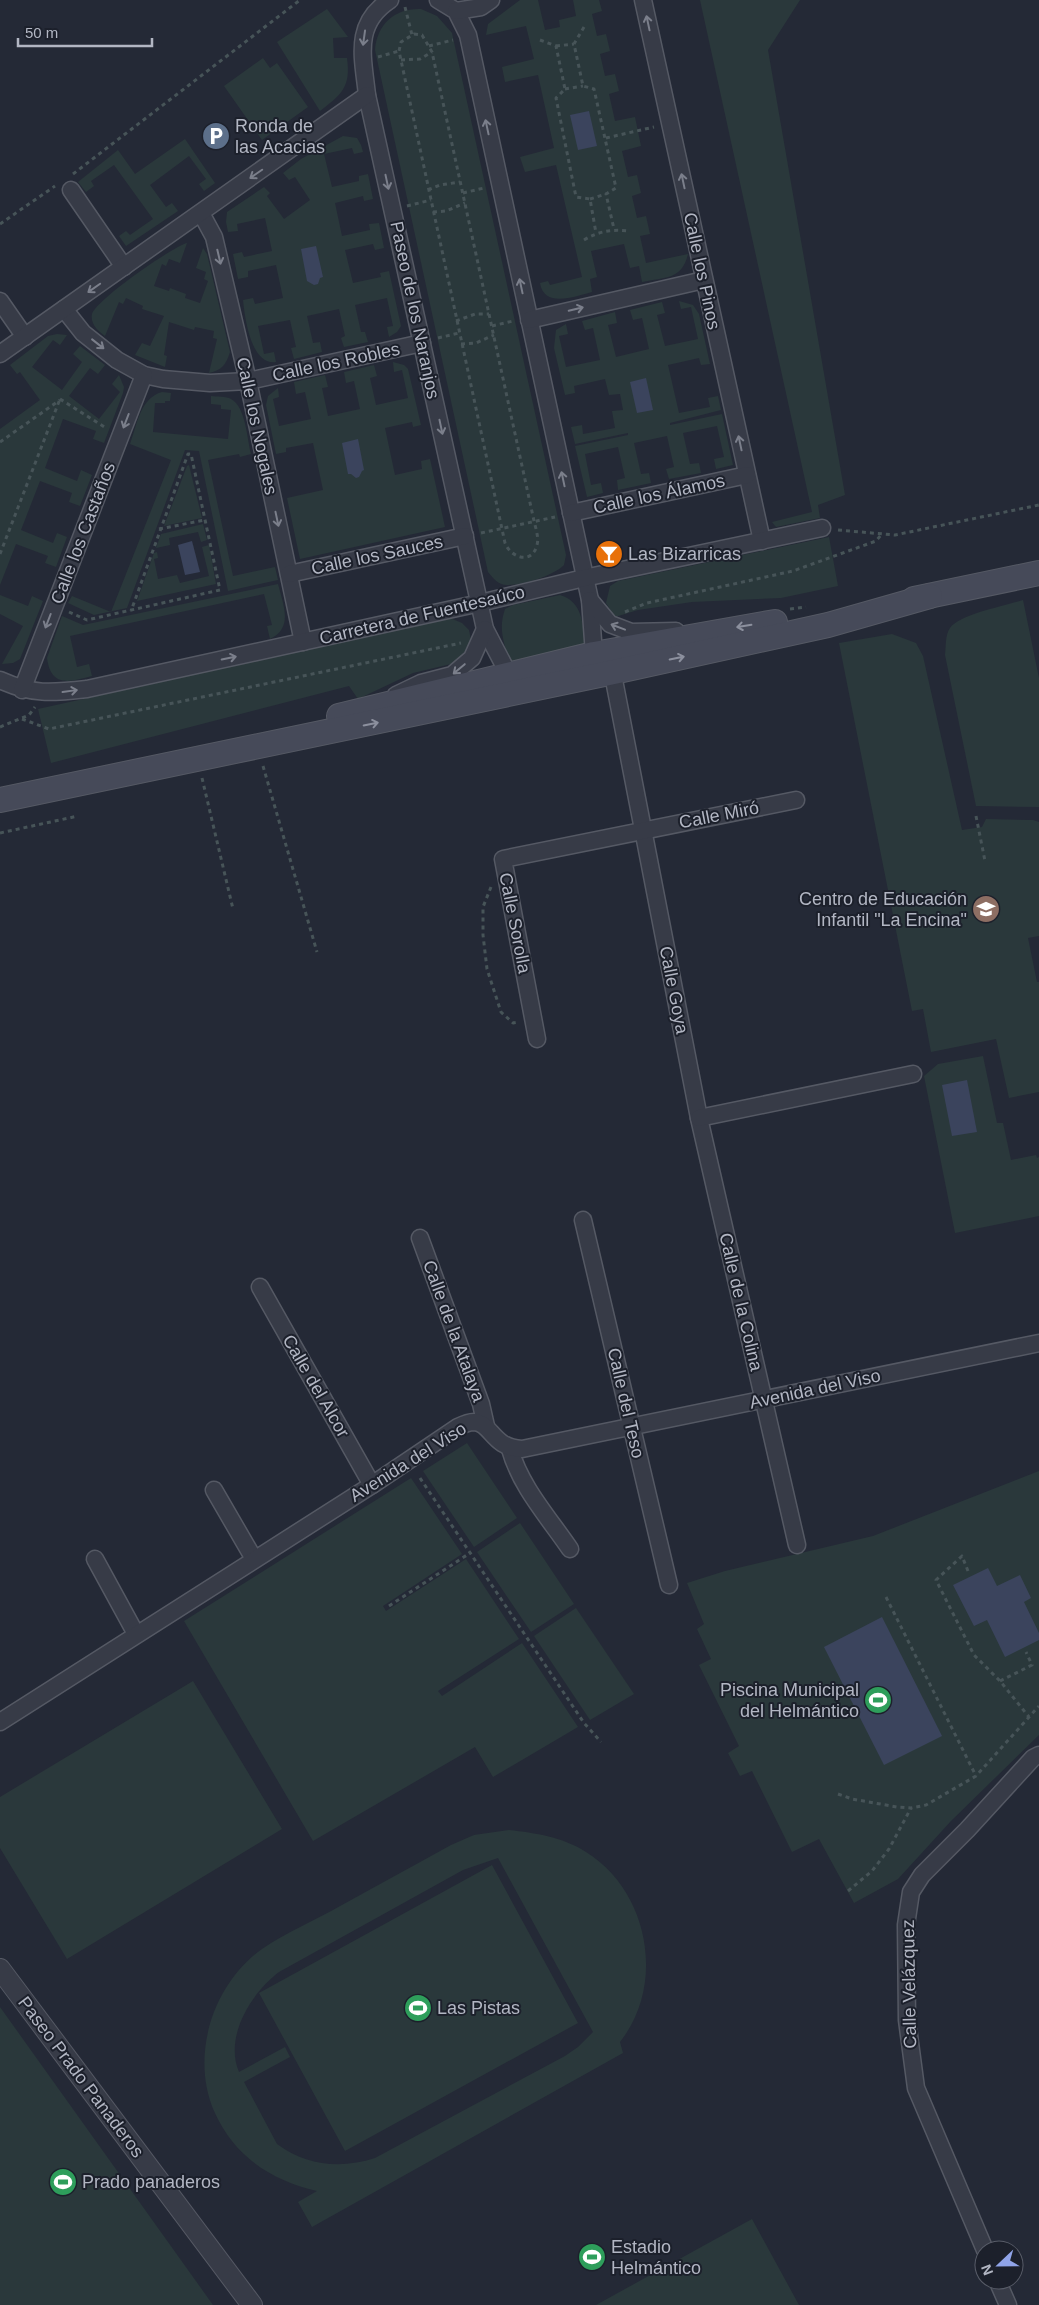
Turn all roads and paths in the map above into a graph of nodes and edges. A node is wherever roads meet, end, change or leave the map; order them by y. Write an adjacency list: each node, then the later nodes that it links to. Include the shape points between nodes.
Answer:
1 (300, 0): 23 (path)
2 (438, 0): 6 (street)
3 (491, 0): 6 (street, via 481,7)
4 (643, 0): 41 (street, Calle los Pinos, one-way to 4)
5 (398, 4): 8 (path); 20 (street, Paseo de los Naranjos, one-way to 20, via 379,7 363,36)
6 (456, 11): 45 (street, one-way to 6, via 468,35)
7 (584, 27): 11 (path)
8 (412, 35): 12 (path, via 422,35); 14 (path, via 401,42)
9 (456, 39): 12 (path)
10 (540, 40): 13 (path)
11 (574, 44): 13 (path); 18 (path)
12 (429, 46): 15 (path)
13 (556, 46): 19 (path)
14 (399, 51): 16 (path); 17 (path)
15 (432, 52): 17 (path, via 420,59); 24 (path)
16 (374, 57)
17 (401, 60): 26 (path)
18 (583, 86): 19 (path); 22 (path, via 594,89)
19 (565, 89): 29 (path, via 556,98 576,197)
20 (367, 95): 33 (street, one-way to 33); 51 (street, Paseo de los Naranjos, one-way to 51)
21 (662, 126): 22 (path)
22 (606, 138): 28 (path, via 616,188)
23 (68, 182): 35 (path); 40 (street)
24 (460, 182): 26 (path); 27 (path)
25 (488, 188): 27 (path)
26 (428, 190): 30 (path)
27 (463, 193): 31 (path)
28 (606, 194): 29 (path); 36 (path)
29 (590, 199): 38 (path)
30 (431, 200): 32 (path); 34 (path)
31 (465, 203): 34 (path, via 446,211); 44 (path)
32 (407, 206)
33 (201, 212): 40 (street); 55 (street, Calle los Nogales, one-way to 55, via 214,237)
34 (433, 212): 46 (path)
35 (0, 224)
36 (614, 229): 37 (path); 38 (path)
37 (629, 231)
38 (596, 233): 39 (path)
39 (584, 240)
40 (124, 267): 43 (street, one-way to 43)
41 (704, 280): 45 (street, one-way to 41); 59 (street, Calle los Pinos, one-way to 41)
42 (0, 301): 50 (street)
43 (64, 310): 50 (street); 54 (street, Calle los Robles, one-way to 54, via 83,333 117,360)
44 (489, 314): 46 (path, via 475,314); 47 (path)
45 (523, 320): 47 (path); 61 (street, one-way to 45)
46 (456, 321): 48 (path)
47 (492, 326): 49 (path)
48 (459, 333): 51 (path); 52 (path)
49 (494, 335): 52 (path, via 476,343); 63 (path)
50 (25, 337): 53 (street)
51 (429, 340): 55 (street, Calle los Robles); 67 (street, Paseo de los Naranjos, one-way to 67)
52 (461, 344): 64 (path)
53 (0, 354)
54 (144, 375): 55 (street, Calle los Robles, via 210,383); 90 (street, Calle los Castaños, one-way to 90)
55 (248, 381): 72 (street, Calle los Nogales, one-way to 72)
56 (60, 399): 57 (path); 58 (path); 70 (path)
57 (109, 430)
58 (0, 442)
59 (747, 475): 61 (street, Calle los Álamos); 69 (street, Calle los Pinos)
60 (1039, 505): 68 (path, via 895,535)
61 (570, 513): 63 (path); 73 (street)
62 (205, 520): 66 (path); 66 (path, via 191,454 188,454); 80 (path, via 220,590)
63 (534, 521): 64 (path); 64 (path, via 538,544 534,553 526,558 518,558 508,550)
64 (502, 528): 67 (path)
65 (822, 528): 68 (path); 69 (street, Carretera de Fuentesaúco)
66 (160, 529): 80 (path)
67 (471, 535): 72 (street, Calle los Sauces); 76 (street, Paseo de los Naranjos)
68 (881, 535): 81 (path, via 876,541 793,570 647,603)
69 (762, 541): 73 (street, Carretera de Fuentesaúco)
70 (0, 554)
71 (1039, 573): 74 (main road)
72 (289, 574): 84 (street, Calle los Nogales)
73 (584, 578): 75 (street); 76 (street, Carretera de Fuentesaúco)
74 (930, 596): 82 (main road, one-way to 82); 87 (main road, one-way to 74, via 828,625)
75 (590, 600): 81 (street); 86 (street)
76 (480, 603): 83 (street, Paseo de los Naranjos); 84 (street, Carretera de Fuentesaúco)
77 (811, 606): 79 (path)
78 (64, 610): 80 (path, via 87,620)
79 (784, 610)
80 (131, 611)
81 (605, 619): 82 (street, one-way to 81, via 631,632)
82 (718, 630): 85 (main road)
83 (483, 634): 89 (street, Paseo de los Naranjos); 92 (street, one-way to 92, via 472,658 452,675 421,683); 93 (path, via 49,729)
84 (303, 642): 91 (street, Carretera de Fuentesaúco, one-way to 84, via 87,689)
85 (659, 642): 86 (main road); 87 (main road, via 615,663)
86 (594, 654): 87 (street, Calle Goya); 89 (main road, via 583,667)
87 (609, 673): 89 (main road); 102 (street, Calle Goya, via 614,680)
88 (0, 680): 90 (street)
89 (516, 682): 92 (main road); 95 (main road, one-way to 89, via 441,709)
90 (22, 690): 91 (street, Carretera de Fuentesaúco)
91 (39, 692): 93 (path, via 33,712)
92 (373, 706): 97 (main road)
93 (22, 719): 94 (path)
94 (0, 727)
95 (258, 746): 96 (main road); 107 (path)
96 (201, 757): 97 (main road); 106 (path, via 202,779)
97 (169, 763): 98 (main road)
98 (0, 800)
99 (796, 800): 102 (street, Calle Miró)
100 (78, 816): 103 (path)
101 (976, 816): 104 (path)
102 (642, 831): 105 (street, Calle Sorolla, via 503,859); 111 (street, Calle Goya)
103 (0, 833)
104 (985, 861)
105 (505, 872): 108 (street, Calle Sorolla); 108 (path, via 492,884 483,907 487,969 501,1012 513,1023)
106 (233, 910)
107 (317, 952)
108 (534, 1022): 109 (street, Calle Sorolla)
109 (537, 1039)
110 (913, 1074): 111 (street)
111 (699, 1118): 116 (street, Calle de la Colina)
112 (583, 1220): 118 (street, Calle del Teso)
113 (420, 1238): 117 (street, Calle de la Atalaya, via 481,1404)
114 (260, 1287): 121 (street, Calle del Alcor)
115 (1039, 1343): 116 (street, Avenida del Viso)
116 (763, 1400): 118 (street, Avenida del Viso); 123 (street, Calle de la Colina)
117 (486, 1426): 119 (street, Avenida del Viso); 121 (street, Avenida del Viso, via 473,1422 458,1427)
118 (632, 1426): 119 (street, Avenida del Viso); 129 (street, Calle del Teso)
119 (510, 1449): 124 (street, via 527,1487)
120 (420, 1478): 125 (path)
121 (372, 1485): 127 (street, Avenida del Viso)
122 (214, 1490): 127 (street)
123 (797, 1545)
124 (570, 1549)
125 (470, 1553): 131 (path); 138 (path, via 584,1723)
126 (95, 1559): 132 (street)
127 (254, 1559): 132 (street, Avenida del Viso)
128 (968, 1571): 134 (path, via 962,1556 936,1580 974,1654)
129 (669, 1585)
130 (886, 1597): 140 (path)
131 (389, 1606)
132 (136, 1634): 137 (street, Avenida del Viso)
133 (1026, 1652): 134 (path, via 1032,1665)
134 (1000, 1681): 136 (path)
135 (1039, 1706): 136 (path)
136 (1029, 1717): 140 (path)
137 (0, 1722)
138 (601, 1742)
139 (1039, 1754): 145 (street, Calle Velázquez, via 922,1875 911,1892 906,1925 906,2020 916,2088)
140 (976, 1776): 142 (path, via 926,1805)
141 (838, 1794): 142 (path)
142 (911, 1808): 143 (path, via 889,1849 872,1871)
143 (848, 1891)
144 (0, 1969): 147 (street, Paseo Prado Panaderos)
145 (980, 2240)
146 (1001, 2290): 148 (street)
147 (252, 2305)
148 (1008, 2305)

